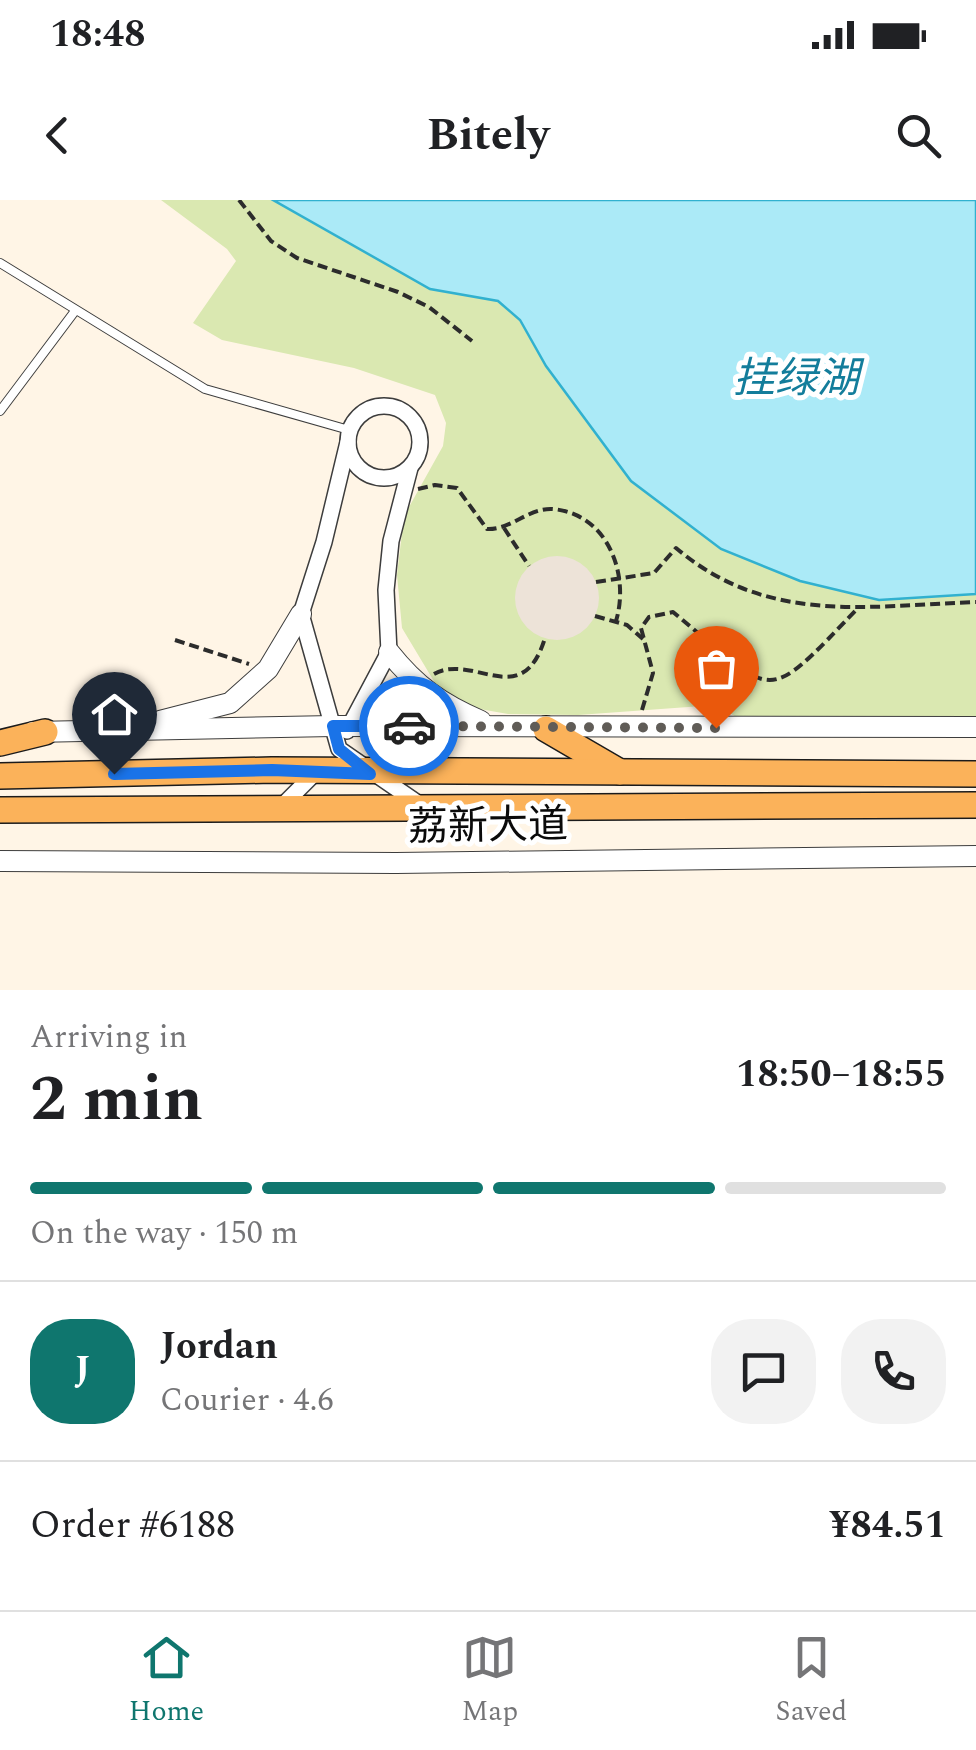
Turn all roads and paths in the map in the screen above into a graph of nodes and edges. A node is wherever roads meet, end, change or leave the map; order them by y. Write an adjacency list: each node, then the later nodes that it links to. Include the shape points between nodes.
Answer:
1 (239, 200): 4 (path, via 271,241 297,258 398,292)
2 (0, 263): 3 (lane)
3 (75, 312): 5 (lane); 6 (lane, via 205,390)
4 (472, 342)
5 (0, 411)
6 (348, 436): 7 (street, via 350,454 365,473 388,478); 7 (street, via 364,410 400,409 420,436); 15 (street)
7 (410, 468): 8 (street)
8 (404, 494): 9 (path, via 449,484 465,496 480,524); 21 (street, via 386,590)
9 (504, 528): 10 (path); 11 (path, via 552,510 587,522 612,551)
10 (529, 566)
11 (620, 577): 12 (path); 14 (path, via 654,573 676,548 722,583 757,596); 17 (path)
12 (596, 582)
13 (976, 602): 14 (path)
14 (859, 607): 19 (path, via 777,683 758,682 673,612 649,617)
15 (301, 614): 24 (street); 27 (street, via 268,670 230,703)
16 (595, 616): 17 (path)
17 (616, 621): 19 (path)
18 (545, 638): 23 (path, via 534,664 512,676 451,667)
19 (643, 639): 28 (path, via 653,674)
20 (176, 640): 22 (path)
21 (389, 652): 23 (street); 24 (street)
22 (254, 666)
23 (420, 688): 25 (street)
24 (341, 726): 25 (street); 27 (street); 33 (street)
25 (492, 726): 29 (street)
26 (976, 727): 28 (street)
27 (128, 729): 31 (street)
28 (636, 729): 29 (street)
29 (546, 730): 36 (main road)
30 (0, 732): 31 (street)
31 (45, 732): 32 (main road)
32 (0, 742)
33 (339, 749): 34 (street); 35 (street)
34 (317, 771): 35 (main road); 38 (main road); 40 (street)
35 (370, 774): 36 (main road); 42 (street)
36 (625, 774): 37 (main road)
37 (976, 774)
38 (0, 776)
39 (976, 806): 42 (main road)
40 (280, 809): 41 (main road); 42 (main road)
41 (0, 810)
42 (429, 810)
43 (976, 856): 44 (street, 荔新大道)
44 (0, 861)

